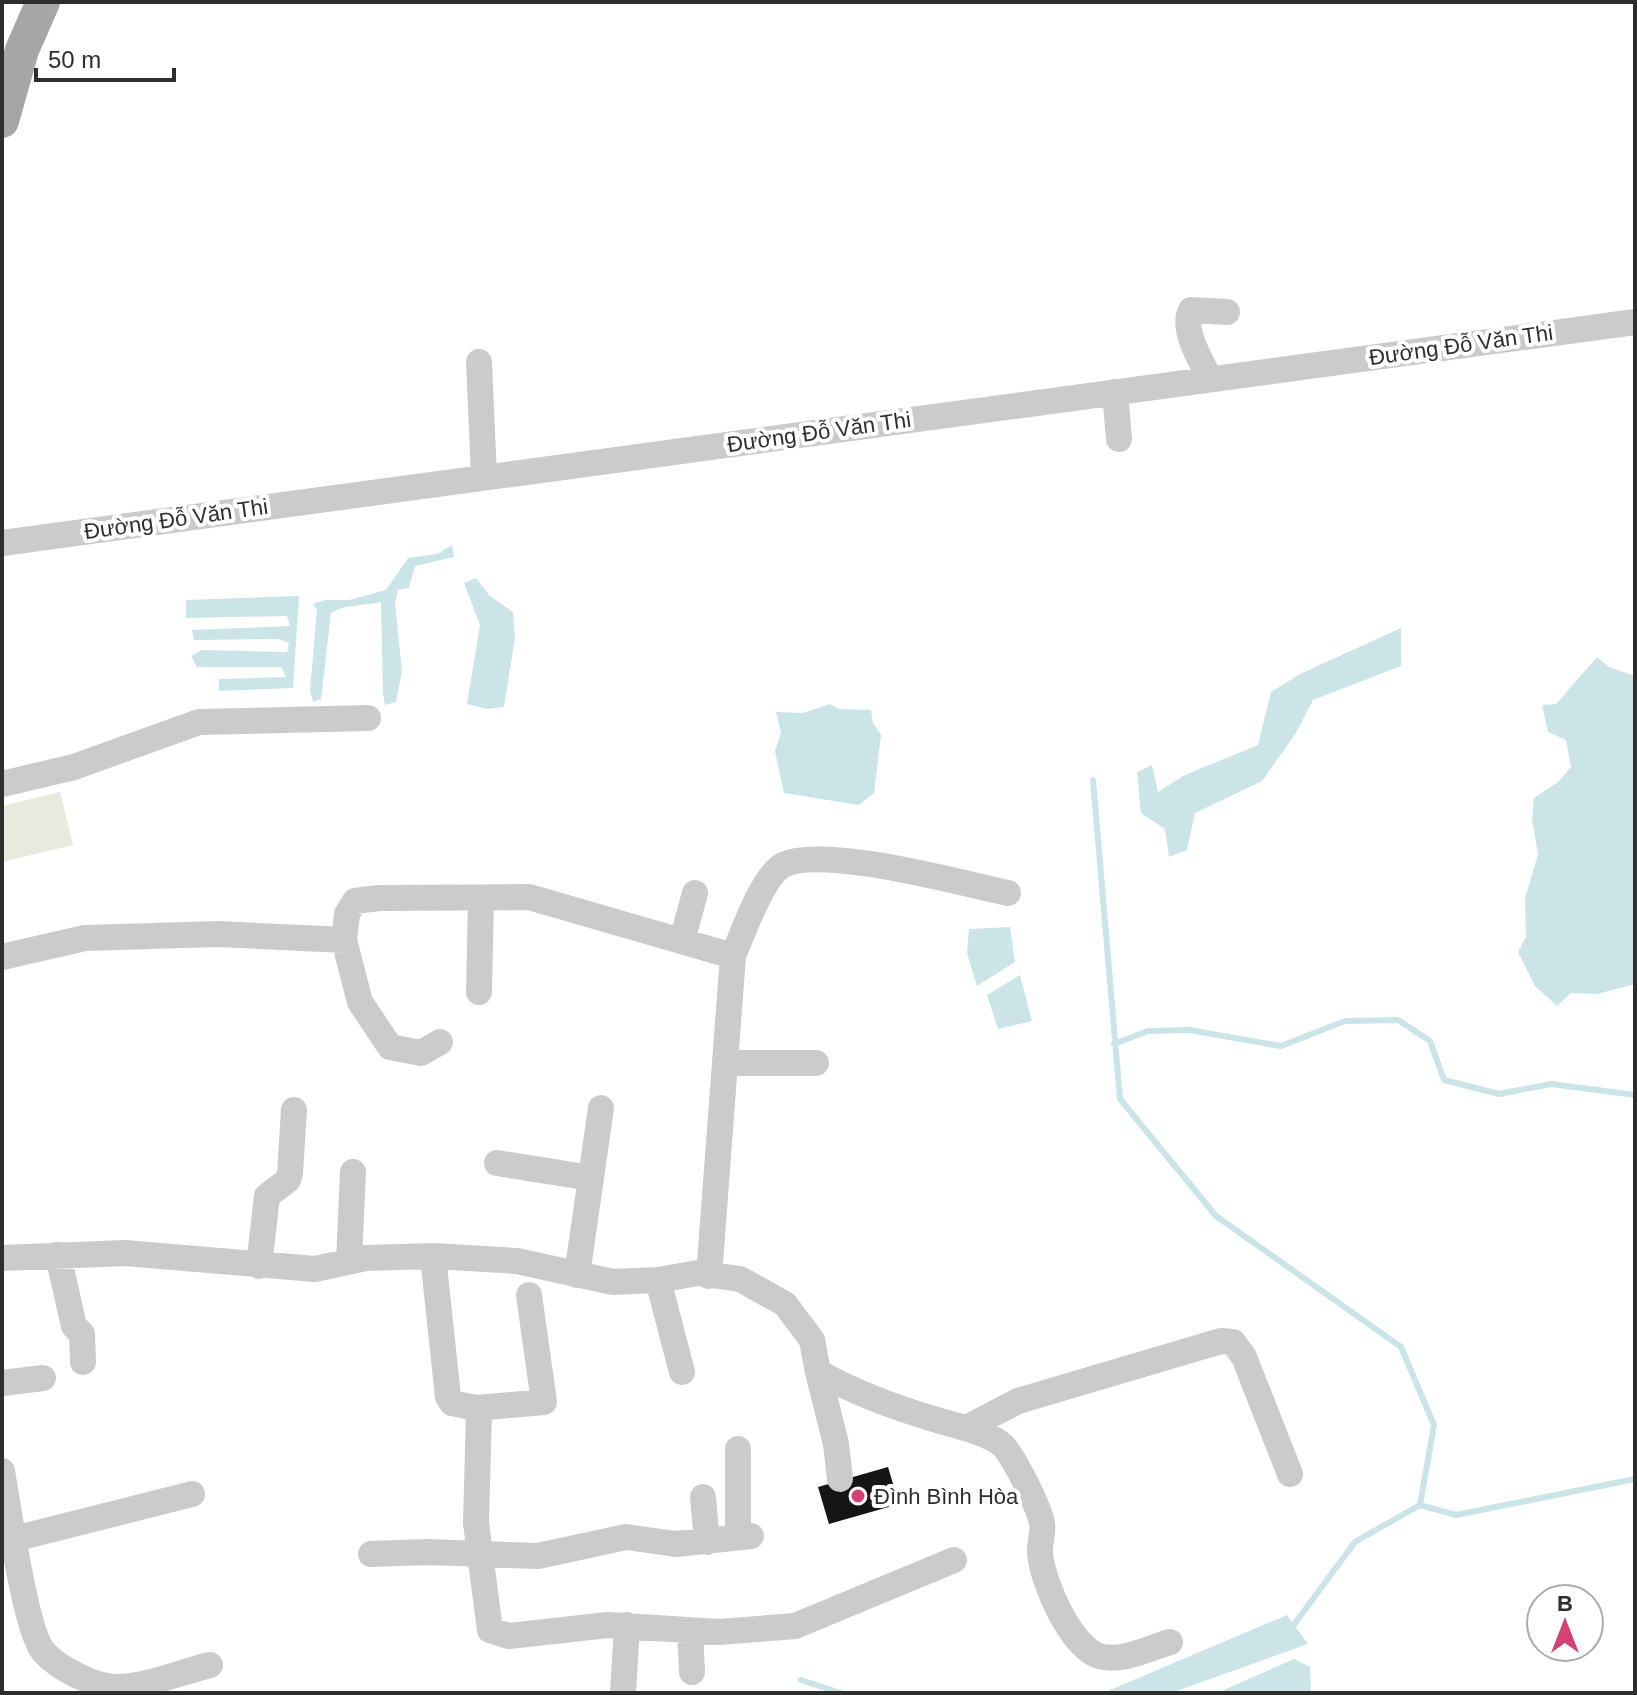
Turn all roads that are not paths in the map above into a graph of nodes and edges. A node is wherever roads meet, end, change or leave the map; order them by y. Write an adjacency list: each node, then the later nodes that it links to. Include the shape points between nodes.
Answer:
1 (43, 2): 2 (main road, via 22,50)
2 (2, 121)
3 (1227, 312): 6 (street, via 1191,310 1188,316 1192,342)
4 (1635, 322): 6 (street, Đường Đỗ Văn Thi)
5 (479, 362): 9 (street)
6 (1210, 379): 7 (street, Đường Đỗ Văn Thi)
7 (1115, 392): 8 (street); 9 (street, Đường Đỗ Văn Thi)
8 (1119, 439)
9 (484, 477): 10 (street, Đường Đỗ Văn Thi)
10 (2, 543)
11 (368, 718): 12 (street, via 199,722 74,767)
12 (2, 784)
13 (695, 893): 17 (street)
14 (1008, 893): 18 (street, via 845,860 800,860 781,866 759,896)
15 (481, 898): 16 (street, via 355,901 347,914); 17 (street, via 529,897); 20 (street)
16 (344, 940): 19 (street, via 218,934 85,938); 21 (street, via 360,1002 390,1047 421,1053)
17 (682, 941): 18 (street)
18 (733, 956): 22 (street)
19 (2, 957)
20 (479, 992)
21 (440, 1042)
22 (725, 1063): 23 (street); 35 (street)
23 (816, 1063)
24 (601, 1108): 28 (street)
25 (294, 1110): 33 (street, via 290,1173 267,1196)
26 (497, 1163): 28 (street)
27 (353, 1172): 32 (street)
28 (591, 1178): 34 (street)
29 (58, 1255): 31 (street); 33 (street, via 125,1253); 38 (street, via 74,1326 82,1334)
30 (433, 1256): 32 (street); 34 (street, via 517,1261); 43 (street, via 448,1397 452,1403)
31 (2, 1258)
32 (349, 1261): 33 (street, via 315,1269)
33 (259, 1266)
34 (577, 1275): 36 (street, via 613,1282)
35 (709, 1276): 36 (street); 40 (street, via 740,1279 785,1304 812,1340)
36 (658, 1280): 39 (street)
37 (529, 1295): 43 (street, via 544,1402)
38 (83, 1362)
39 (682, 1372)
40 (818, 1372): 44 (street, via 849,1389); 48 (street)
41 (43, 1378): 42 (street)
42 (2, 1383)
43 (476, 1408): 54 (street)
44 (966, 1428): 47 (street, via 1018,1401 1221,1341 1233,1342 1244,1357); 59 (street, via 1008,1452 1043,1525 1039,1551 1045,1579 1082,1642 1098,1656 1119,1657)
45 (738, 1449): 53 (street, via 745,1536)
46 (2, 1471): 51 (street)
47 (1290, 1474)
48 (840, 1479)
49 (192, 1494): 52 (street)
50 (703, 1497): 53 (street)
51 (5, 1509): 52 (street)
52 (14, 1539): 60 (street, via 32,1624 41,1649 55,1662 114,1687)
53 (707, 1542): 54 (street, via 658,1543 626,1537 538,1556)
54 (480, 1553): 55 (street); 57 (street, via 490,1630 509,1636)
55 (371, 1554)
56 (954, 1560): 58 (street, via 795,1626)
57 (627, 1625): 58 (street); 62 (street)
58 (690, 1632): 61 (street)
59 (1170, 1642)
60 (210, 1665)
61 (692, 1672)
62 (623, 1693)

